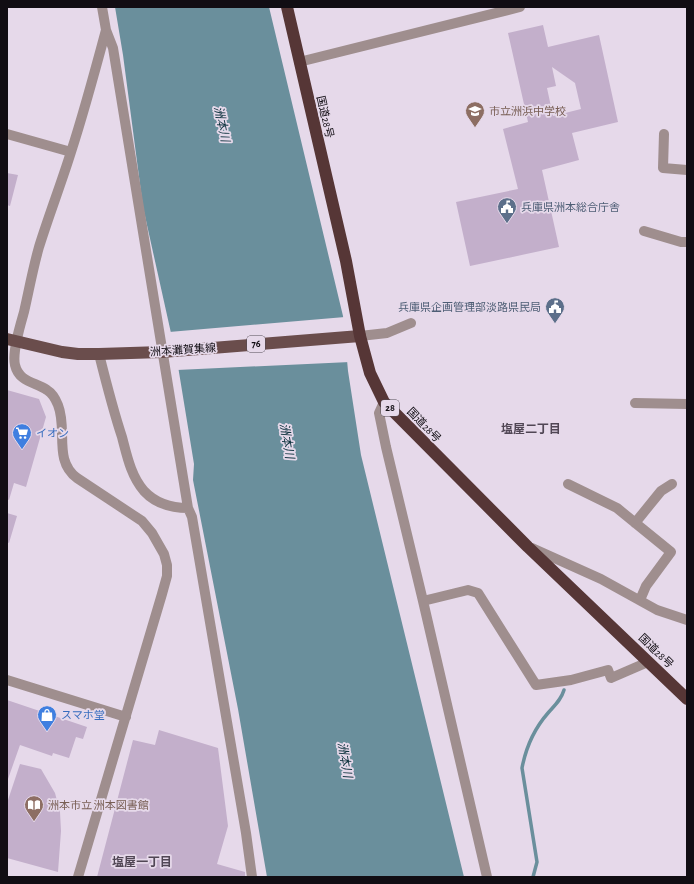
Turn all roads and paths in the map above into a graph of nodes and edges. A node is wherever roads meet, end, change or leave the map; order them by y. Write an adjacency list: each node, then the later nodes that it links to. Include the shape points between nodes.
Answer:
1 (102, 7): 4 (street)
2 (287, 7): 5 (highway, 国道28号 / 28)
3 (520, 7): 5 (street)
4 (106, 30): 8 (street); 15 (street, via 113,48)
5 (299, 62): 13 (highway, 国道28号 / 28, via 346,261)
6 (7, 134): 8 (street)
7 (664, 134): 9 (street, via 663,168)
8 (71, 152): 14 (street)
9 (687, 170)
10 (644, 231): 11 (street)
11 (687, 242)
12 (411, 323): 13 (street, via 387,333)
13 (355, 336): 15 (main road, 洲本灘賀集線 / 76); 17 (highway, 国道28号 / 28)
14 (12, 340): 16 (main road, 洲本灘賀集線 / 76, via 62,352); 31 (street, via 17,371 26,380 52,394 58,405 67,468 77,478 142,521 164,554 167,576)
15 (162, 352): 16 (main road, 洲本灘賀集線 / 76); 22 (street)
16 (99, 354): 22 (street, via 111,402 137,482 145,492 162,504)
17 (384, 402): 24 (highway, 国道28号 / 28); 26 (street, via 378,413)
18 (635, 402): 19 (street)
19 (687, 404)
20 (568, 484): 23 (street, via 617,508)
21 (672, 484): 23 (street, via 662,491)
22 (188, 508): 33 (street, via 192,516)
23 (635, 522): 25 (street, via 671,552 646,586)
24 (528, 547): 25 (street, via 601,579); 28 (highway, 国道28号 / 28)
25 (640, 600): 27 (street, via 657,610)
26 (423, 602): 28 (street, via 468,590 478,593 536,685 571,680 608,670 611,678); 34 (street)
27 (687, 620)
28 (648, 662): 30 (highway, 国道28号 / 28)
29 (7, 680): 31 (street)
30 (687, 699)
31 (126, 717): 32 (street)
32 (78, 877)
33 (252, 877)
34 (486, 877)

